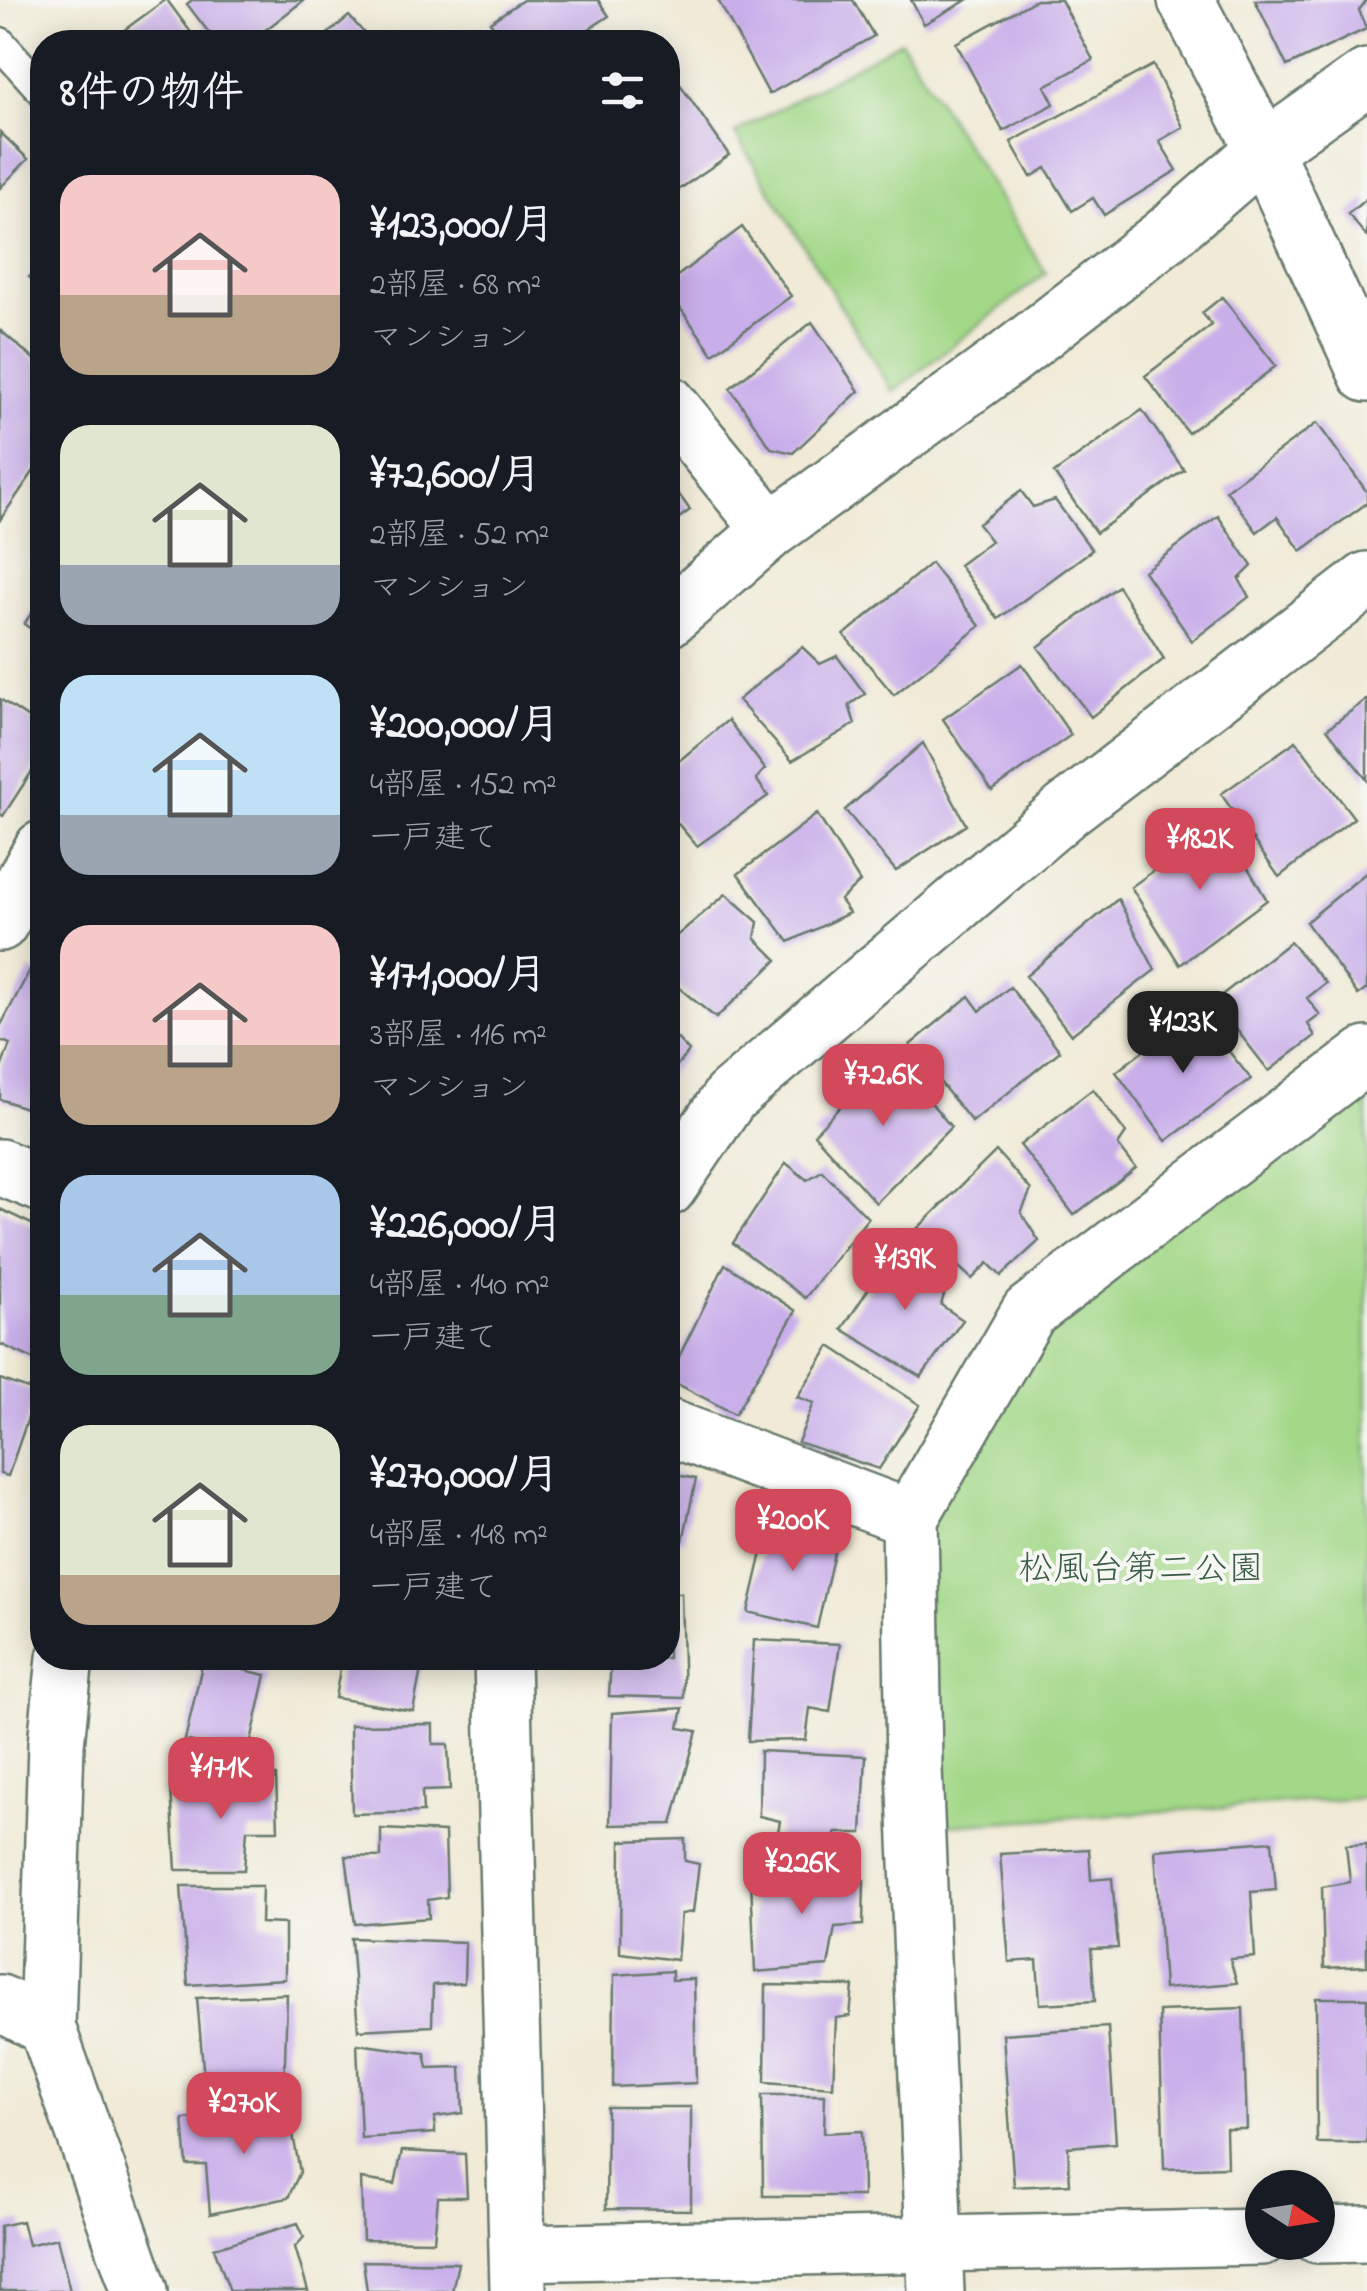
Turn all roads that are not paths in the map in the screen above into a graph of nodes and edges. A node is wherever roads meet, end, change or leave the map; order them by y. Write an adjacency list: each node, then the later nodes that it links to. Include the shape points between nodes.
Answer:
1 (1186, 0): 5 (street)
2 (0, 43): 4 (lane)
3 (1367, 76): 5 (street)
4 (30, 77)
5 (1264, 150): 6 (street); 8 (street, via 1007,359)
6 (1367, 374)
7 (680, 419): 8 (street)
8 (771, 530): 10 (street)
9 (1367, 580): 15 (street, via 1067,810 730,1098)
10 (680, 609)
11 (30, 871): 12 (street)
12 (0, 923)
13 (1367, 1055): 18 (street, via 1028,1312)
14 (0, 1167): 16 (street)
15 (680, 1171)
16 (30, 1179)
17 (680, 1432): 18 (street)
18 (910, 1518): 25 (street)
19 (65, 1670): 21 (street)
20 (502, 1670): 26 (street)
21 (23, 2016): 27 (street)
22 (1367, 2234): 23 (street)
23 (1335, 2235)
24 (1245, 2239): 25 (street)
25 (936, 2268): 26 (street)
26 (518, 2272)
27 (140, 2291)

